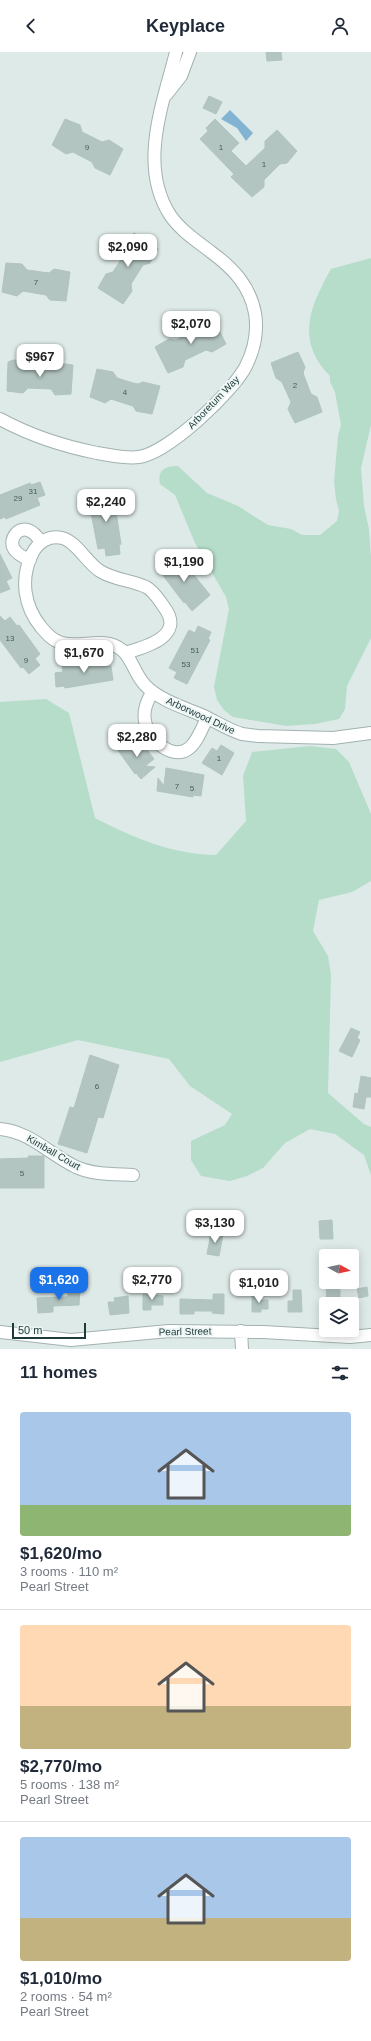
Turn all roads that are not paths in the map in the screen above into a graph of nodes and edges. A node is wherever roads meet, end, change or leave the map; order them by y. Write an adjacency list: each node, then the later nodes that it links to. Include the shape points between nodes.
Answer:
1 (176, 52): 3 (street, Arboretum Way)
2 (190, 52): 3 (street, Arboretum Way, via 181,76)
3 (165, 96): 4 (street, Arboretum Way, via 153,154 158,185 165,204 177,223 225,263 246,287 253,303 256,331 245,367 227,390 193,424 162,447 144,456 118,457 58,444 24,432)
4 (0, 419)
5 (41, 542): 6 (street); 6 (street, via 28,530 21,530 15,535 12,541 14,549); 7 (street, via 52,537 66,539 99,571 145,587 155,595 169,614 170,623 167,631 156,643)
6 (30, 560): 7 (street, via 25,584 26,600 35,618 50,637 67,644 110,645)
7 (125, 653): 8 (street, Arborwood Drive, via 137,675)
8 (152, 692): 9 (street, Arborwood Drive); 9 (street, via 145,708 145,723 153,738 169,750 180,752 189,748)
9 (207, 718): 10 (street, Arborwood Drive, via 236,732 258,736 337,738)
10 (371, 733)
11 (0, 1129): 12 (street, Kimball Court, via 29,1137 82,1169)
12 (133, 1175)
13 (241, 1331): 15 (street, Pearl Street, via 350,1337); 16 (street, Pearl Street, via 157,1332 73,1340); 17 (street)
14 (0, 1332): 16 (street, Pearl Street)
15 (371, 1335)
16 (57, 1344)
17 (242, 1349)

